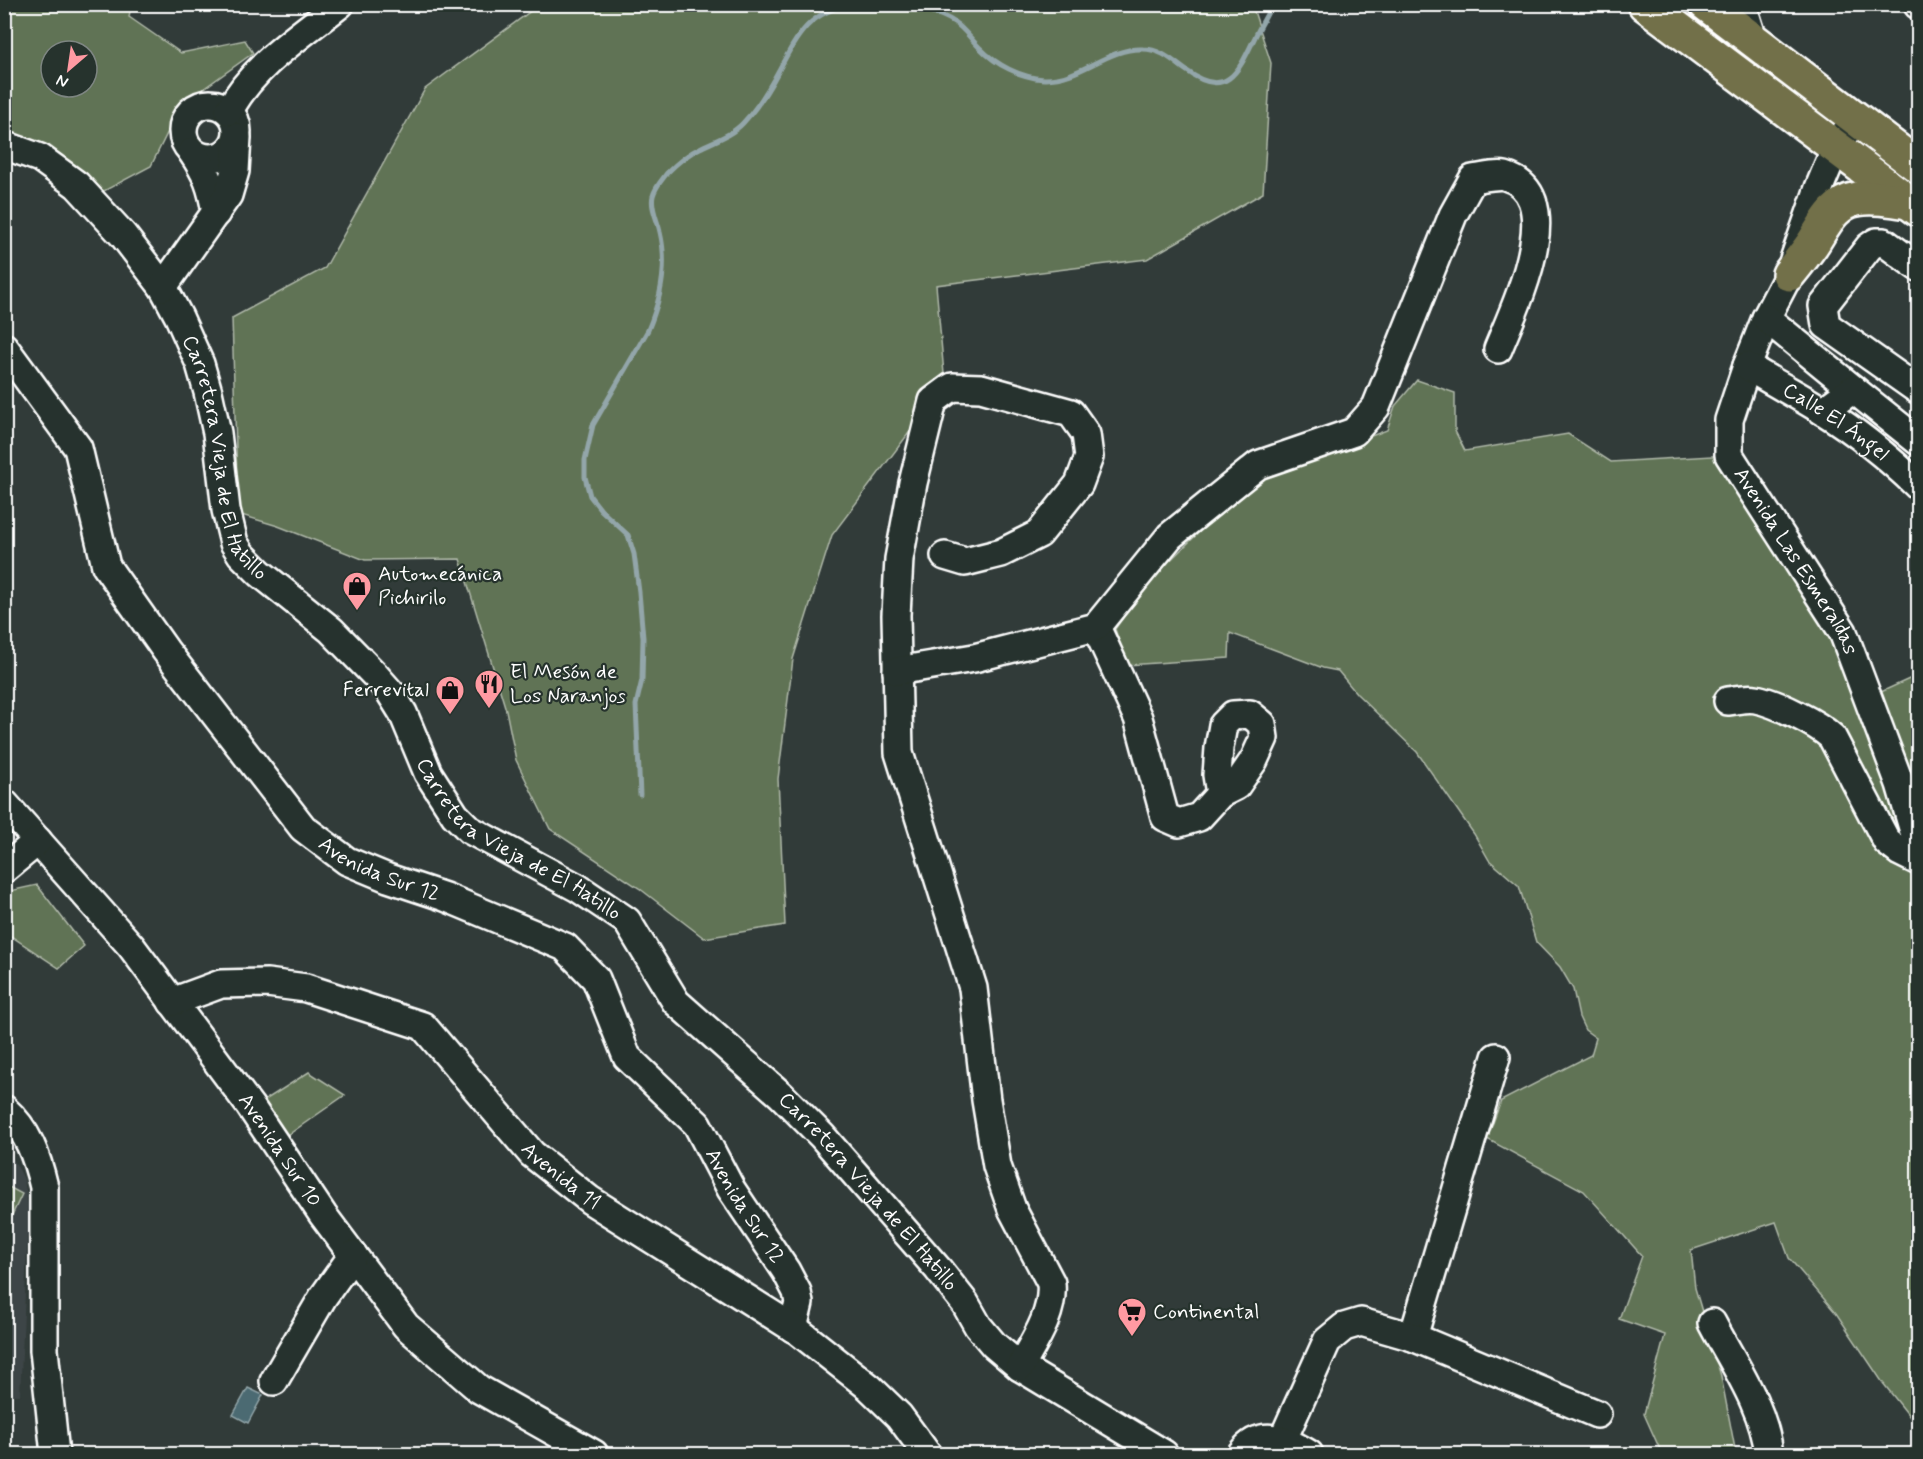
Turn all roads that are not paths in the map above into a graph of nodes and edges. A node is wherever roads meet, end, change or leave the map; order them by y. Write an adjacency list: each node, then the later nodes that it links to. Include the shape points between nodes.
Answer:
1 (340, 4): 6 (street, via 255,74)
2 (1645, 4): 10 (main road)
3 (1706, 4): 5 (main road)
4 (1742, 4): 5 (street)
5 (1753, 39): 7 (main road)
6 (229, 111): 8 (street); 11 (street, via 213,104 189,112 183,137)
7 (1856, 118): 10 (street, Avenida Las Esmeraldas); 12 (main road)
8 (237, 137): 11 (street, via 219,157 200,157); 14 (street, via 235,171 228,195)
9 (4, 145): 17 (street, Carretera Vieja de El Hatillo, via 40,158 77,185)
10 (1836, 147): 13 (main road); 16 (street, Avenida Las Esmeraldas)
11 (192, 152): 14 (street, via 213,189)
12 (1918, 166)
13 (1913, 206): 16 (main road, via 1877,197 1844,203 1827,219)
14 (216, 213): 17 (street)
15 (1918, 267): 23 (street, via 1884,242 1876,242 1823,306 1826,324)
16 (1789, 274): 18 (street, Avenida Las Esmeraldas)
17 (163, 287): 44 (street, Carretera Vieja de El Hatillo, via 200,364 214,412 230,528 242,554 331,630 375,675 403,713 429,773 455,815 470,830 578,888 627,921 676,1002 781,1095 822,1137 938,1269 994,1345)
18 (1766, 318): 21 (street, Avenida Las Esmeraldas); 22 (street)
19 (4, 347): 42 (street, Avenida Sur 12, via 78,448 106,566 166,651 303,828 347,861 565,947 596,978 627,1057 697,1124 731,1189 786,1270 800,1303)
20 (1498, 349): 28 (street, via 1528,273 1536,233 1534,205 1523,184 1502,176 1473,179 1453,214 1376,407 1354,432 1258,465 1170,536)
21 (1747, 366): 24 (street, Calle El Ángel); 34 (street, Avenida Las Esmeraldas, via 1729,420 1729,456 1843,632 1900,784)
22 (1853, 388): 24 (street); 25 (street)
23 (1918, 390)
24 (1823, 411): 26 (street, Calle El Ángel, via 1890,459)
25 (1918, 441)
26 (1918, 486)
27 (945, 556): 29 (street, via 965,562 1001,553 1039,534 1079,484 1089,457 1086,434 1071,413 981,388 952,387 933,401 899,559)
28 (1096, 627): 29 (street, via 974,658); 31 (street, via 1138,718 1164,817 1179,823 1199,817)
29 (897, 672): 44 (street, via 899,753 973,988 997,1166 1012,1209 1051,1283 1048,1309)
30 (1728, 701): 35 (street, via 1766,701 1822,728 1832,737 1887,842)
31 (1220, 794)
32 (4, 803): 33 (street, Avenida Sur 10)
33 (38, 841): 36 (street); 37 (street, Avenida Sur 10, via 131,946)
34 (1918, 845)
35 (1918, 861)
36 (4, 869)
37 (172, 1002): 40 (street, Avenida Sur 10, via 250,1106); 42 (street, Avenida 11, via 221,984 267,983 306,988 423,1026 532,1154 590,1200)
38 (1496, 1057): 43 (street)
39 (4, 1109): 48 (street, via 28,1137 44,1186 44,1350)
40 (353, 1256): 45 (street, via 322,1297); 49 (street, Avenida Sur 10, via 406,1326 479,1389)
41 (1712, 1323): 53 (street, via 1760,1412)
42 (793, 1328): 50 (street, Avenida 11, via 869,1387 899,1416)
43 (1413, 1337): 46 (street); 47 (street, via 1362,1322 1344,1327 1327,1341)
44 (1020, 1366): 51 (street, Carretera Vieja de El Hatillo)
45 (274, 1381)
46 (1597, 1414)
47 (1298, 1449): 52 (street, via 1272,1438 1256,1442)
48 (55, 1455)
49 (594, 1455)
50 (927, 1455)
51 (1164, 1455)
52 (1240, 1455)
53 (1769, 1455)

